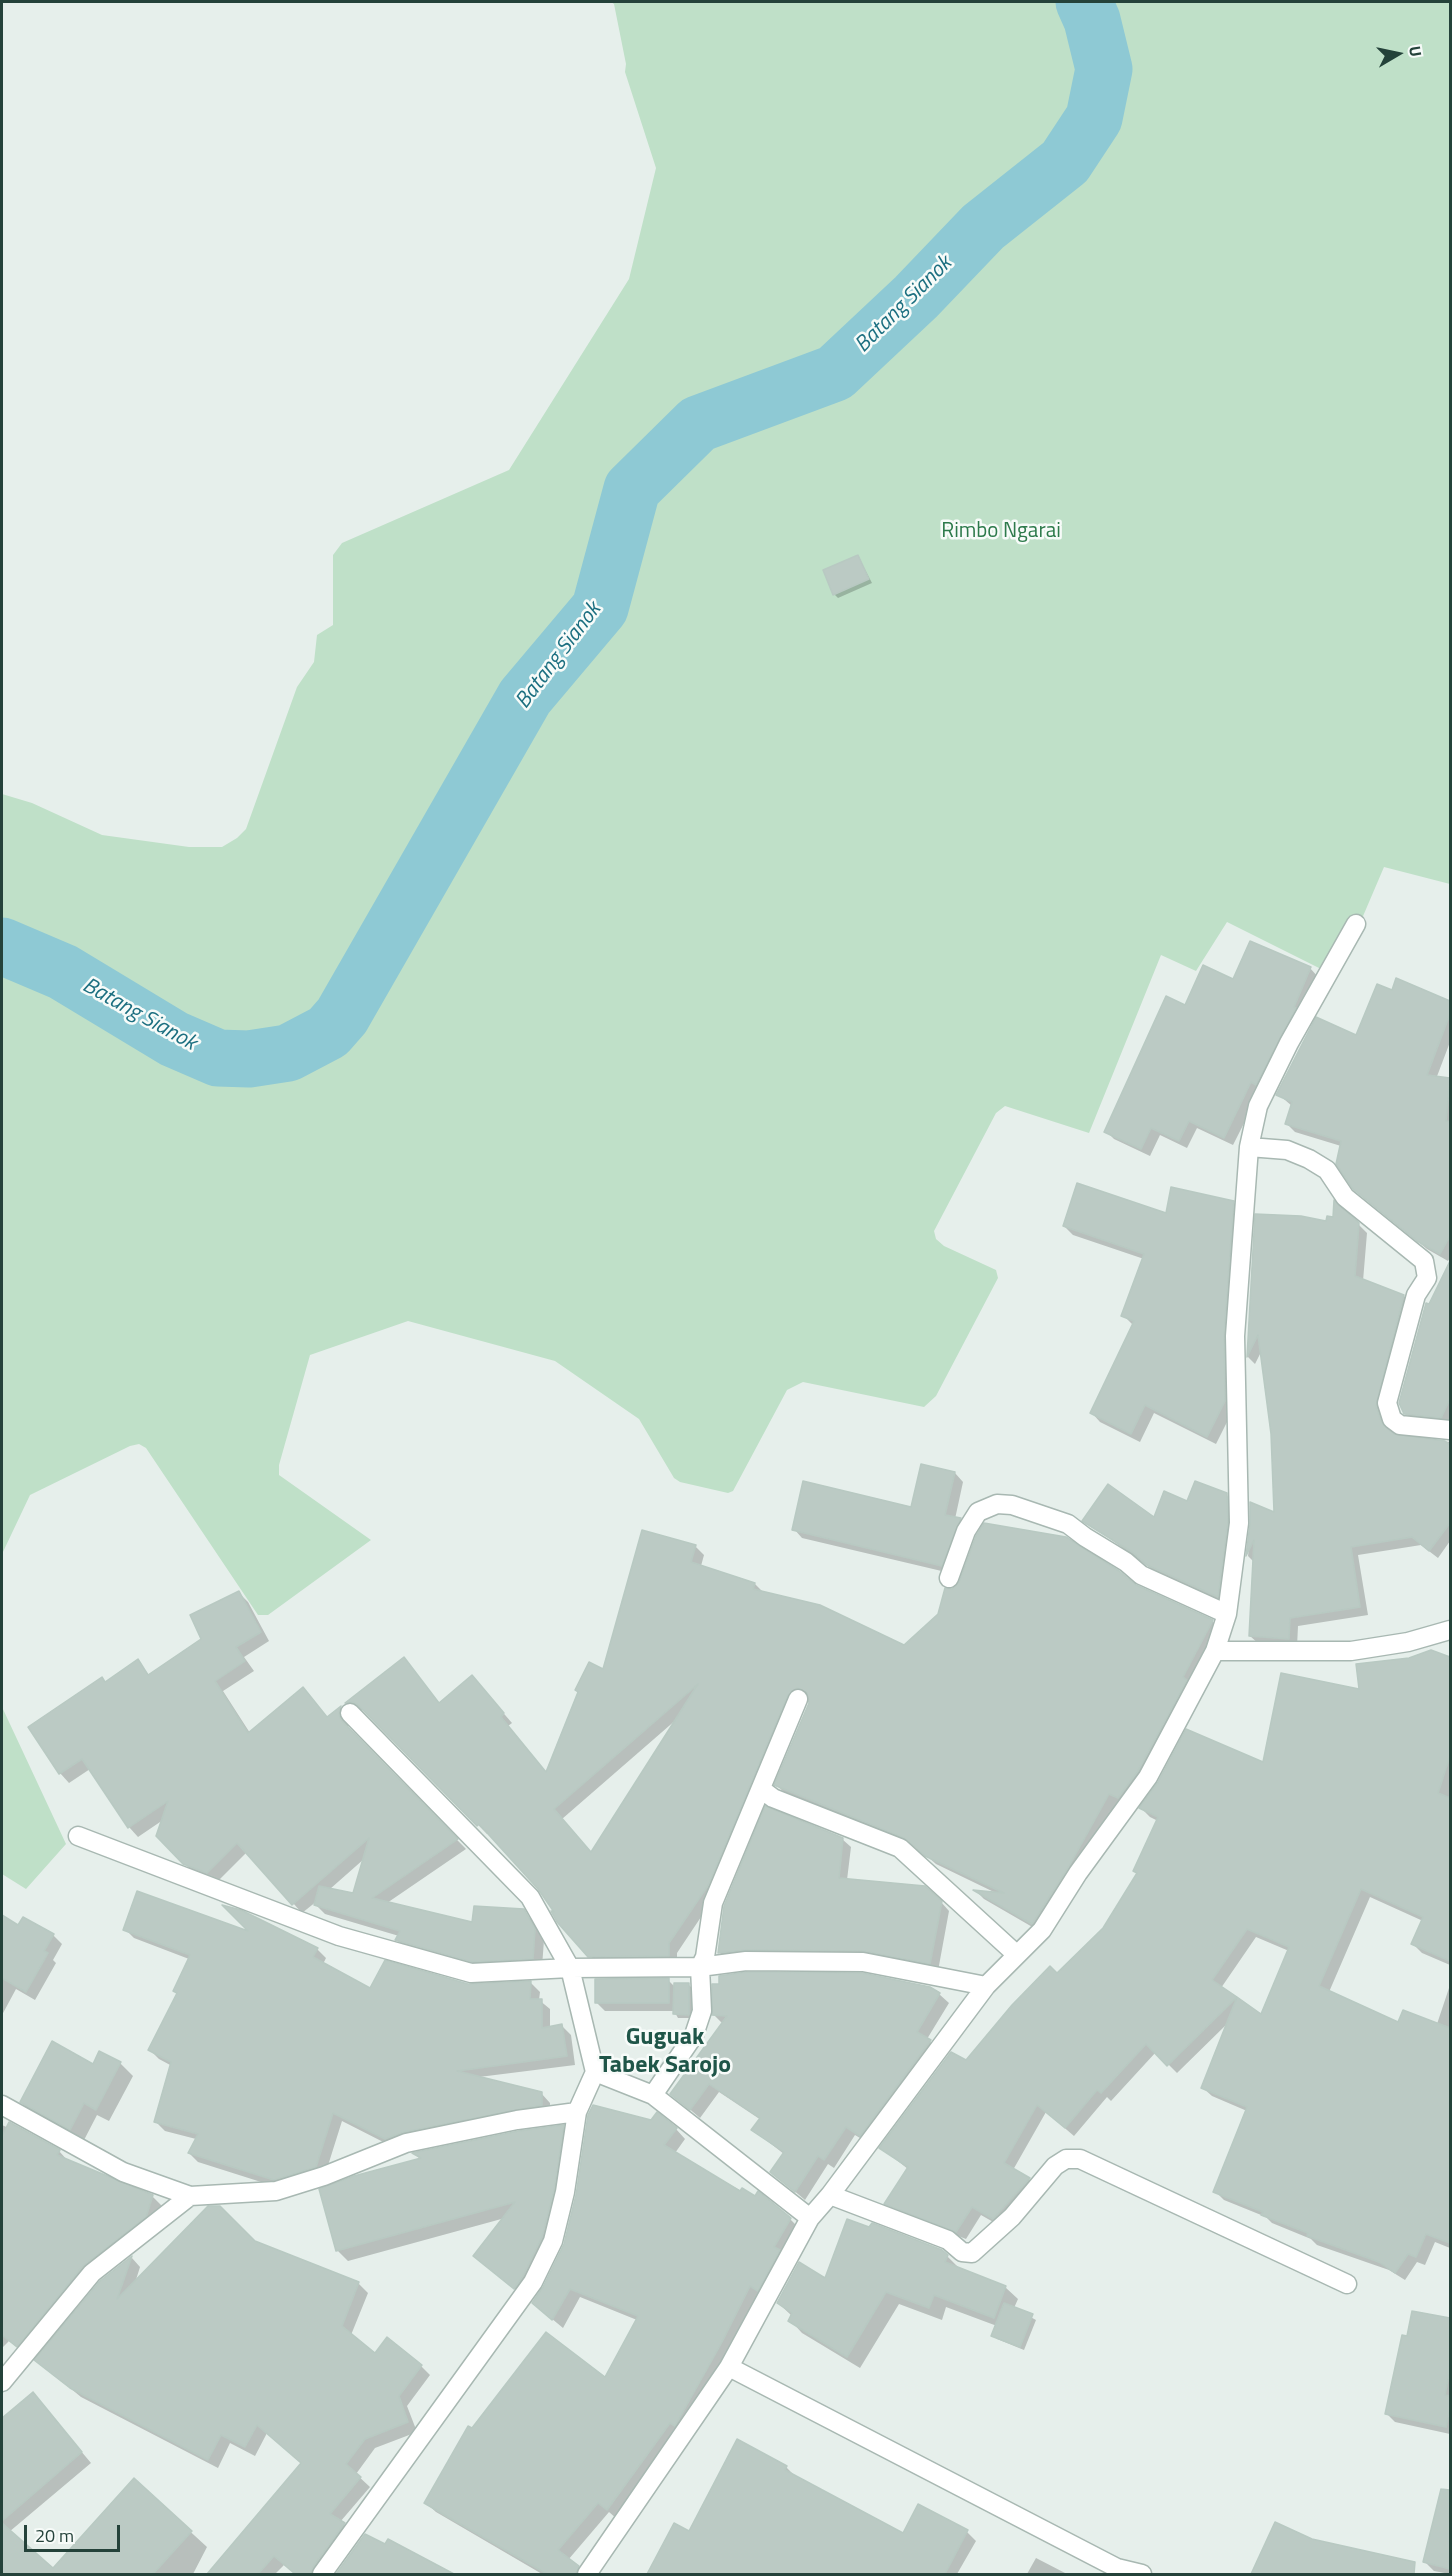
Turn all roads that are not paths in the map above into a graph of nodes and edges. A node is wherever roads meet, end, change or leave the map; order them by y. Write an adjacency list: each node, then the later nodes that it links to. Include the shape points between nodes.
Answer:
1 (1356, 924): 2 (street, via 1258,1106)
2 (1249, 1147): 3 (street, via 1287,1150 1327,1170 1345,1197 1424,1261 1427,1278 1416,1295 1387,1403 1392,1419 1400,1425); 5 (street, via 1235,1336 1239,1523)
3 (1450, 1430)
4 (949, 1578): 5 (street, via 966,1531 978,1512 996,1504 1012,1505 1068,1524 1141,1575)
5 (1227, 1614): 7 (street)
6 (1450, 1630): 7 (street, via 1408,1642 1351,1651)
7 (1215, 1651): 12 (street, via 1148,1777 1042,1930)
8 (798, 1699): 10 (street)
9 (350, 1713): 14 (street, via 530,1897)
10 (761, 1789): 12 (street, via 773,1798 900,1848); 13 (street, via 713,1903)
11 (78, 1836): 14 (street, via 339,1936 471,1973)
12 (1017, 1955): 15 (street)
13 (700, 1967): 14 (street); 15 (street, via 746,1961 863,1962); 17 (street, via 702,2011 694,2036)
14 (570, 1968): 16 (street)
15 (986, 1986): 20 (street)
16 (595, 2072): 17 (street); 19 (street)
17 (653, 2095): 22 (street)
18 (2, 2105): 21 (street, via 123,2172)
19 (577, 2112): 21 (street, via 406,2143 324,2176 276,2190); 27 (street, via 563,2202 552,2241 533,2283)
20 (830, 2195): 22 (street); 23 (street, via 972,2253 1012,2217 1055,2166 1066,2159 1080,2159)
21 (190, 2196): 25 (street, via 92,2273)
22 (810, 2218): 24 (street)
23 (1347, 2284)
24 (729, 2367): 26 (street); 28 (street)
25 (2, 2382)
26 (1115, 2571): 29 (street)
27 (322, 2574)
28 (587, 2574)
29 (1142, 2574)

